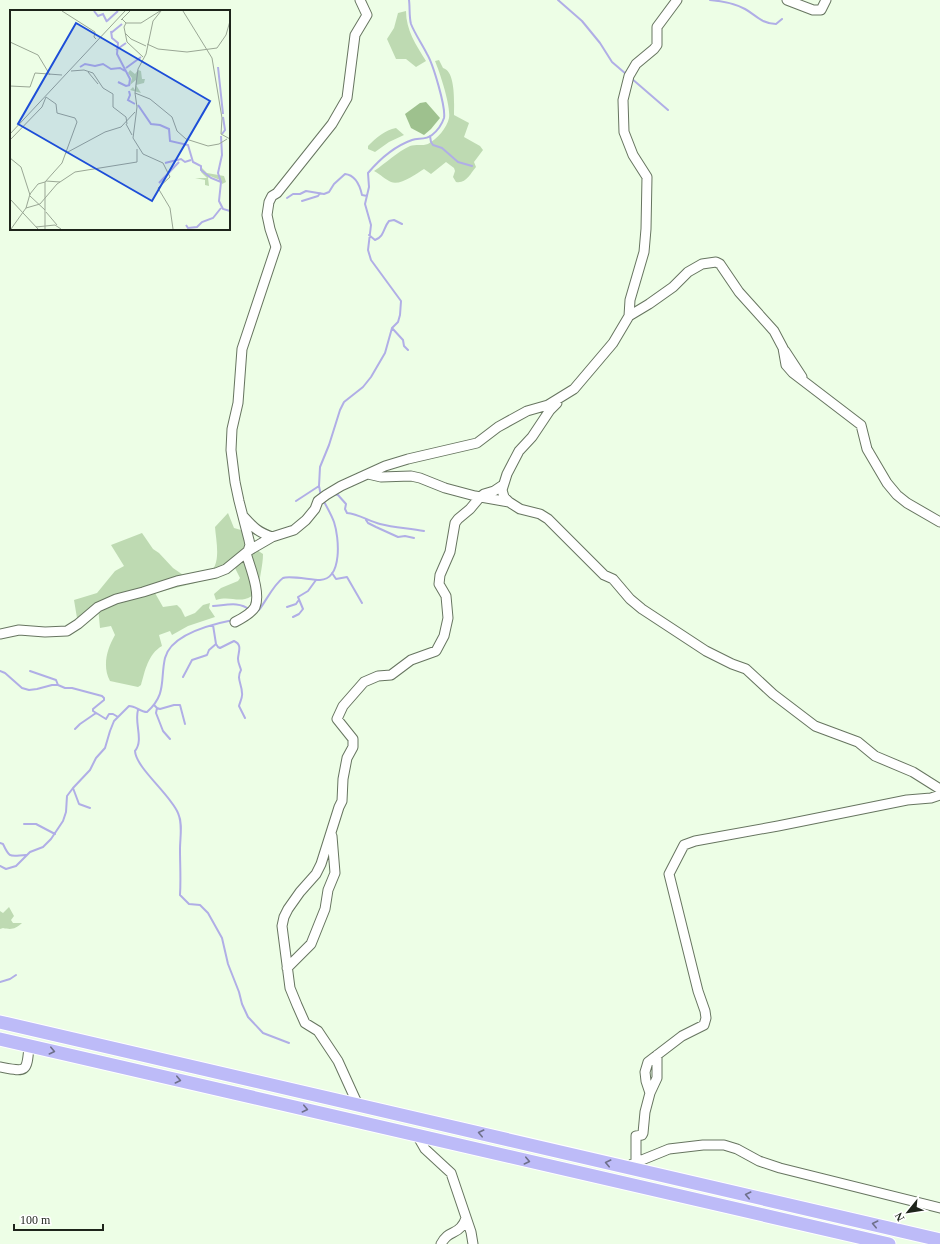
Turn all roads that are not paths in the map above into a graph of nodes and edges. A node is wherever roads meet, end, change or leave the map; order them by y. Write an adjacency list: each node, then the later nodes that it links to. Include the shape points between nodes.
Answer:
1 (360, 0): 11 (street, via 367,15 355,35 347,98 332,124 269,202 267,215 276,247 242,349 238,404 232,429 233,469)
2 (677, 0): 5 (street, via 657,27 657,45 636,64 629,76 623,100 624,132 633,155 647,177 644,252 630,300)
3 (787, 0): 4 (street, via 813,10 821,10)
4 (826, 0)
5 (629, 316): 6 (street, via 614,343); 12 (street, via 673,288 688,272 702,264 720,264 739,292 774,331 783,348 786,365 793,373 861,425 867,449 887,484 907,503)
6 (574, 389): 7 (street, via 548,405 527,411 512,419 477,443 408,459); 8 (street, via 550,410 519,451)
7 (368, 474): 9 (street, via 381,477 411,476); 13 (street, via 341,486 318,501 306,520 294,530)
8 (503, 485): 9 (street); 10 (street, via 502,493)
9 (480, 498): 10 (street); 19 (street, via 455,523 450,552 440,575 439,584 446,596 448,618 444,636 436,651 411,660 391,675 378,676 364,682 343,706 337,718 353,739 353,747 346,758 342,801)
10 (509, 502): 17 (street, via 520,509 540,514 548,519 642,609 706,651 746,669 773,694 815,726 858,742 875,756 914,772)
11 (242, 515): 13 (street, via 253,528); 14 (street, via 250,545)
12 (940, 522)
13 (272, 537): 14 (street)
14 (247, 552): 15 (street, via 257,598 250,613); 16 (street, via 226,569 216,573 116,599 98,607 67,630 19,630)
15 (235, 622)
16 (0, 634)
17 (940, 789)
18 (940, 795): 27 (street, via 684,845 669,874 706,1018 704,1025 682,1036 648,1062 645,1072 650,1093 643,1133 636,1136)
19 (331, 832): 20 (street, via 316,874 300,892 284,917 282,926); 20 (street, via 335,873 328,890 325,909 311,944)
20 (287, 968): 25 (street, via 290,988 305,1023 318,1031 338,1061)
21 (0, 1022): 25 (highway)
22 (0, 1039): 23 (highway)
23 (29, 1046): 24 (street, via 28,1062 24,1069 20,1071); 26 (highway, one-way to 26)
24 (0, 1067)
25 (358, 1105): 27 (highway, one-way to 25)
26 (417, 1135): 29 (street, via 425,1149 451,1173); 33 (highway, one-way to 33)
27 (631, 1164): 28 (street, via 669,1149 724,1145 780,1168); 30 (highway, one-way to 27)
28 (940, 1208)
29 (466, 1218): 31 (street, via 461,1227 448,1234); 32 (street)
30 (940, 1240)
31 (442, 1244)
32 (473, 1244)
33 (889, 1244)

